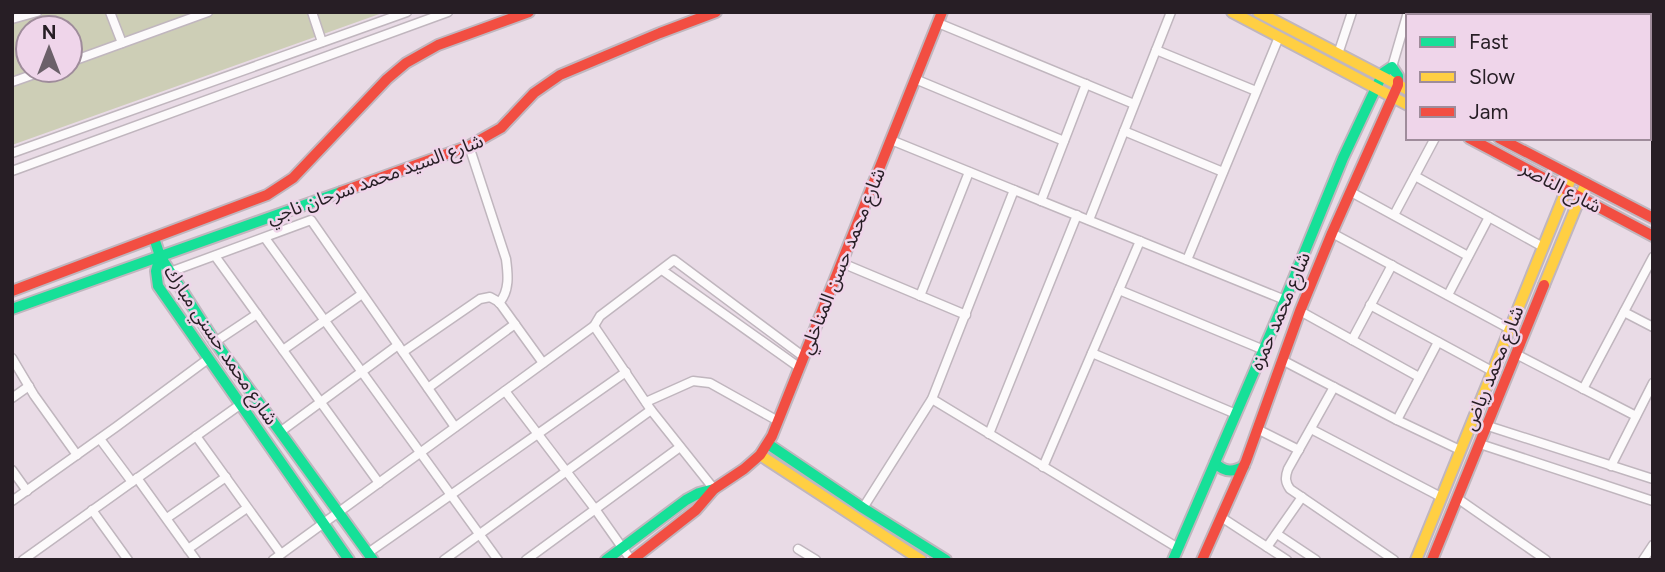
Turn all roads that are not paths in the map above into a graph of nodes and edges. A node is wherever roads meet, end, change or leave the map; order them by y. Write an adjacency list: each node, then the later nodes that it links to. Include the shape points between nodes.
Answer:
1 (37, 12): 14 (street)
2 (110, 12): 17 (street)
3 (208, 12): 17 (street)
4 (312, 12): 18 (street)
5 (407, 12): 18 (street)
6 (448, 12): 25 (street)
7 (529, 12): 63 (street, شارع السيد محمد سرحان ناجي, via 438,45 406,63 276,191)
8 (716, 12): 41 (street, شارع السيد محمد سرحان ناجي, via 560,75 534,93 501,128)
9 (1171, 12): 20 (street)
10 (1232, 12): 16 (street)
11 (1258, 12): 21 (street)
12 (1352, 12): 21 (street)
13 (940, 18): 27 (street, شارع محمد حسن المناخلي); 28 (street)
14 (12, 19)
15 (1406, 25): 19 (street)
16 (1279, 37): 30 (street); 31 (street)
17 (122, 43): 22 (street)
18 (323, 43): 23 (street)
19 (1403, 45): 24 (street)
20 (1156, 50): 31 (street); 33 (street)
21 (1338, 54): 26 (street)
22 (84, 57)
23 (264, 63): 25 (street); 42 (street)
24 (1392, 67): 26 (street, شارع محمد حمزه); 29 (street)
25 (269, 77): 45 (street)
26 (1381, 77): 29 (street); 30 (street, شارع محمد حمزه)
27 (915, 79): 36 (street, شارع محمد حسن المناخلي); 39 (street)
28 (1086, 84): 33 (street); 39 (street)
29 (1403, 87): 32 (street, شارع محمد حمزه)
30 (1376, 88): 32 (street); 43 (street, شارع محمد حمزه)
31 (1256, 91): 47 (street)
32 (1394, 97): 34 (street); 44 (street, شارع محمد حمزه)
33 (1135, 104): 35 (street)
34 (1406, 104)
35 (1124, 131): 47 (street); 60 (street)
36 (891, 140): 46 (street); 72 (street, شارع محمد حسن المناخلي)
37 (1434, 140): 48 (street)
38 (1473, 140): 52 (street, شارع الناصر)
39 (1064, 141): 55 (street)
40 (1519, 143): 49 (street, شارع الناصر)
41 (469, 146): 69 (street, شارع السيد محمد سرحان ناجي); 82 (street, via 506,259 505,297)
42 (12, 153)
43 (1343, 158): 44 (street); 81 (street, شارع محمد حمزه)
44 (1362, 167): 53 (street, شارع محمد حمزه)
45 (12, 171)
46 (969, 172): 51 (street); 80 (street)
47 (1223, 172): 71 (street)
48 (1415, 176): 57 (street); 58 (street)
49 (1572, 176): 50 (street, شارع الناصر); 52 (street, شارع محمد رياض)
50 (1586, 183): 54 (street, شارع محمد رياض); 59 (street, شارع الناصر)
51 (1014, 190): 55 (street); 89 (street)
52 (1566, 190): 54 (street, شارع الناصر); 66 (street, شارع محمد رياض)
53 (1351, 192): 57 (street); 61 (street, شارع محمد حمزه)
54 (1580, 197): 62 (street, شارع الناصر); 103 (street, شارع محمد رياض)
55 (1041, 201): 56 (street)
56 (1077, 215): 60 (street); 135 (street)
57 (1394, 215): 68 (street)
58 (1489, 217): 66 (street); 68 (street)
59 (1653, 218)
60 (1089, 220): 65 (street)
61 (1332, 233): 73 (street); 86 (street, شارع محمد حمزه)
62 (1653, 236)
63 (154, 237): 69 (street); 76 (street, شارع السيد محمد سرحان ناجي)
64 (265, 238): 67 (street); 78 (street, via 311,220); 91 (street)
65 (1140, 241): 71 (street); 77 (street)
66 (1543, 247): 95 (street, شارع محمد رياض)
67 (215, 256): 75 (street); 88 (street)
68 (1468, 256): 79 (street)
69 (160, 257): 75 (street, شارع محمد حسني مبارك); 85 (street, شارع السيد محمد سرحان ناجي); 105 (street, شارع محمد حسني مبارك, via 155,270 158,286)
70 (1653, 257): 87 (street)
71 (1187, 260): 81 (street)
72 (842, 263): 80 (street); 107 (street, شارع محمد حسن المناخلي)
73 (1392, 265): 79 (street); 83 (street)
74 (662, 270): 84 (street, via 674,260); 90 (street); 93 (street, via 600,316)
75 (170, 272): 97 (street, شارع محمد حسني مبارك)
76 (12, 290)
77 (1119, 290): 100 (street); 102 (street)
78 (362, 294): 91 (street); 99 (street)
79 (1448, 295): 95 (street)
80 (920, 296): 89 (street)
81 (1285, 300): 100 (street, شارع محمد حمزه)
82 (499, 303): 92 (street); 99 (street, via 490,297 480,299)
83 (1370, 305): 96 (street); 98 (street)
84 (737, 307): 90 (street); 107 (street)
85 (12, 309)
86 (1300, 311): 96 (street); 106 (street, شارع محمد حمزه)
87 (1624, 312): 94 (street); 117 (street)
88 (257, 314): 97 (street); 101 (street)
89 (965, 315): 120 (street)
90 (730, 317): 107 (street)
91 (325, 321): 101 (street); 110 (street)
92 (515, 324): 108 (street); 116 (street)
93 (594, 326): 108 (street); 111 (street)
94 (1653, 327)
95 (1510, 329): 109 (street, شارع محمد رياض)
96 (1352, 340): 112 (street)
97 (215, 342): 133 (street, شارع محمد حسني مبارك)
98 (1438, 342): 109 (street); 112 (street)
99 (401, 349): 110 (street); 116 (street)
100 (1264, 349): 124 (street, شارع محمد حمزه)
101 (283, 350): 121 (street)
102 (1092, 353): 124 (street); 149 (street)
103 (1516, 354): 117 (street); 129 (street, شارع محمد رياض)
104 (12, 358): 114 (street)
105 (208, 359): 122 (street, شارع محمد حسني مبارك); 137 (street)
106 (1282, 360): 115 (street); 131 (street, شارع محمد حمزه)
107 (802, 362): 127 (street, شارع محمد حسن المناخلي)
108 (544, 363): 118 (street)
109 (1492, 371): 128 (street, شارع محمد رياض)
110 (362, 372): 121 (street); 143 (street)
111 (626, 372): 123 (street); 134 (street)
112 (1419, 377): 126 (street)
113 (1653, 383): 125 (street)
114 (29, 386): 119 (street); 144 (street)
115 (1334, 387): 126 (street); 132 (street)
116 (428, 388): 130 (street)
117 (1583, 389): 125 (street)
118 (505, 391): 130 (street); 134 (street)
119 (12, 398)
120 (932, 399): 135 (street); 165 (street)
121 (321, 402): 133 (street); 155 (street)
122 (241, 404): 136 (street); 171 (street, شارع محمد حسني مبارك)
123 (649, 406): 127 (street, via 693,381 710,383); 140 (street); 151 (street)
124 (1236, 414): 146 (street, شارع محمد حمزه)
125 (1636, 416): 148 (street)
126 (1397, 420): 142 (street)
127 (778, 421): 138 (street, شارع محمد حسن المناخلي)
128 (1469, 425): 129 (street); 142 (street, شارع محمد رياض)
129 (1488, 426): 139 (street, شارع محمد رياض); 148 (street)
130 (455, 427): 143 (street)
131 (1258, 429): 141 (street); 147 (street, شارع محمد حمزه)
132 (1311, 429): 141 (street); 160 (street)
133 (281, 432): 168 (street, شارع محمد حسني مبارك)
134 (538, 434): 151 (street); 158 (street)
135 (989, 434): 149 (street)
136 (196, 436): 152 (street); 154 (street)
137 (100, 439): 144 (street); 154 (street)
138 (768, 444): 145 (street, شارع محمد حسن المناخلي); 165 (street)
139 (1480, 444): 161 (street, شارع محمد رياض); 163 (street)
140 (680, 447): 156 (street); 166 (street)
141 (1299, 450): 159 (street, via 1286,480)
142 (1460, 450): 160 (street, شارع محمد رياض)
143 (420, 453): 155 (street); 158 (street)
144 (77, 455): 157 (street)
145 (760, 455): 156 (street, شارع محمد حسن المناخلي); 175 (street)
146 (1215, 463): 147 (street, via 1228,471); 179 (street, شارع محمد حمزه)
147 (1244, 466): 169 (street, شارع محمد حمزه)
148 (1611, 466): 153 (street)
149 (1043, 467): 179 (street)
150 (12, 470): 157 (street)
151 (566, 471): 166 (street); 173 (street)
152 (226, 477): 164 (street); 170 (street)
153 (1653, 479)
154 (135, 480): 167 (street); 170 (street)
155 (379, 483): 168 (street)
156 (714, 489): 178 (street, شارع محمد حسن المناخلي, via 686,500); 194 (street, شارع محمد حسن المناخلي, via 696,510)
157 (26, 491): 162 (street)
158 (451, 495): 173 (street); 183 (street)
159 (1302, 497): 174 (street); 201 (street)
160 (1441, 497): 202 (street, شارع محمد رياض)
161 (1457, 498): 182 (street); 203 (street, شارع محمد رياض)
162 (12, 501)
163 (1653, 501)
164 (247, 508): 180 (street); 184 (street)
165 (863, 508): 172 (street)
166 (595, 509): 178 (street); 192 (street)
167 (92, 510): 186 (street); 187 (street)
168 (339, 512): 171 (street); 183 (street, شارع محمد حسني مبارك)
169 (1221, 517): 177 (street); 185 (street, شارع محمد حمزه)
170 (167, 519): 180 (street)
171 (323, 523): 184 (street); 189 (street, شارع محمد حسني مبارك)
172 (903, 533): 175 (street); 197 (street)
173 (479, 534): 190 (street); 191 (street)
174 (1277, 534): 177 (street); 200 (street)
175 (896, 544): 196 (street)
176 (1653, 545): 206 (street)
177 (1267, 547): 199 (street)
178 (622, 548): 193 (street, شارع محمد حسن المناخلي); 194 (street)
179 (1178, 548): 198 (street, شارع محمد حمزه)
180 (188, 549): 188 (street)
181 (798, 549): 195 (street)
182 (1532, 550): 204 (street); 205 (street)
183 (370, 556)
184 (277, 557)
185 (1203, 559)
186 (23, 560)
187 (128, 560)
188 (197, 560)
189 (349, 560)
190 (444, 560)
191 (498, 560)
192 (526, 560)
193 (606, 560)
194 (631, 560)
195 (816, 560)
196 (922, 560)
197 (946, 560)
198 (1173, 560)
199 (1287, 560)
200 (1316, 560)
201 (1394, 560)
202 (1416, 560)
203 (1432, 560)
204 (1525, 560)
205 (1546, 560)
206 (1643, 560)

